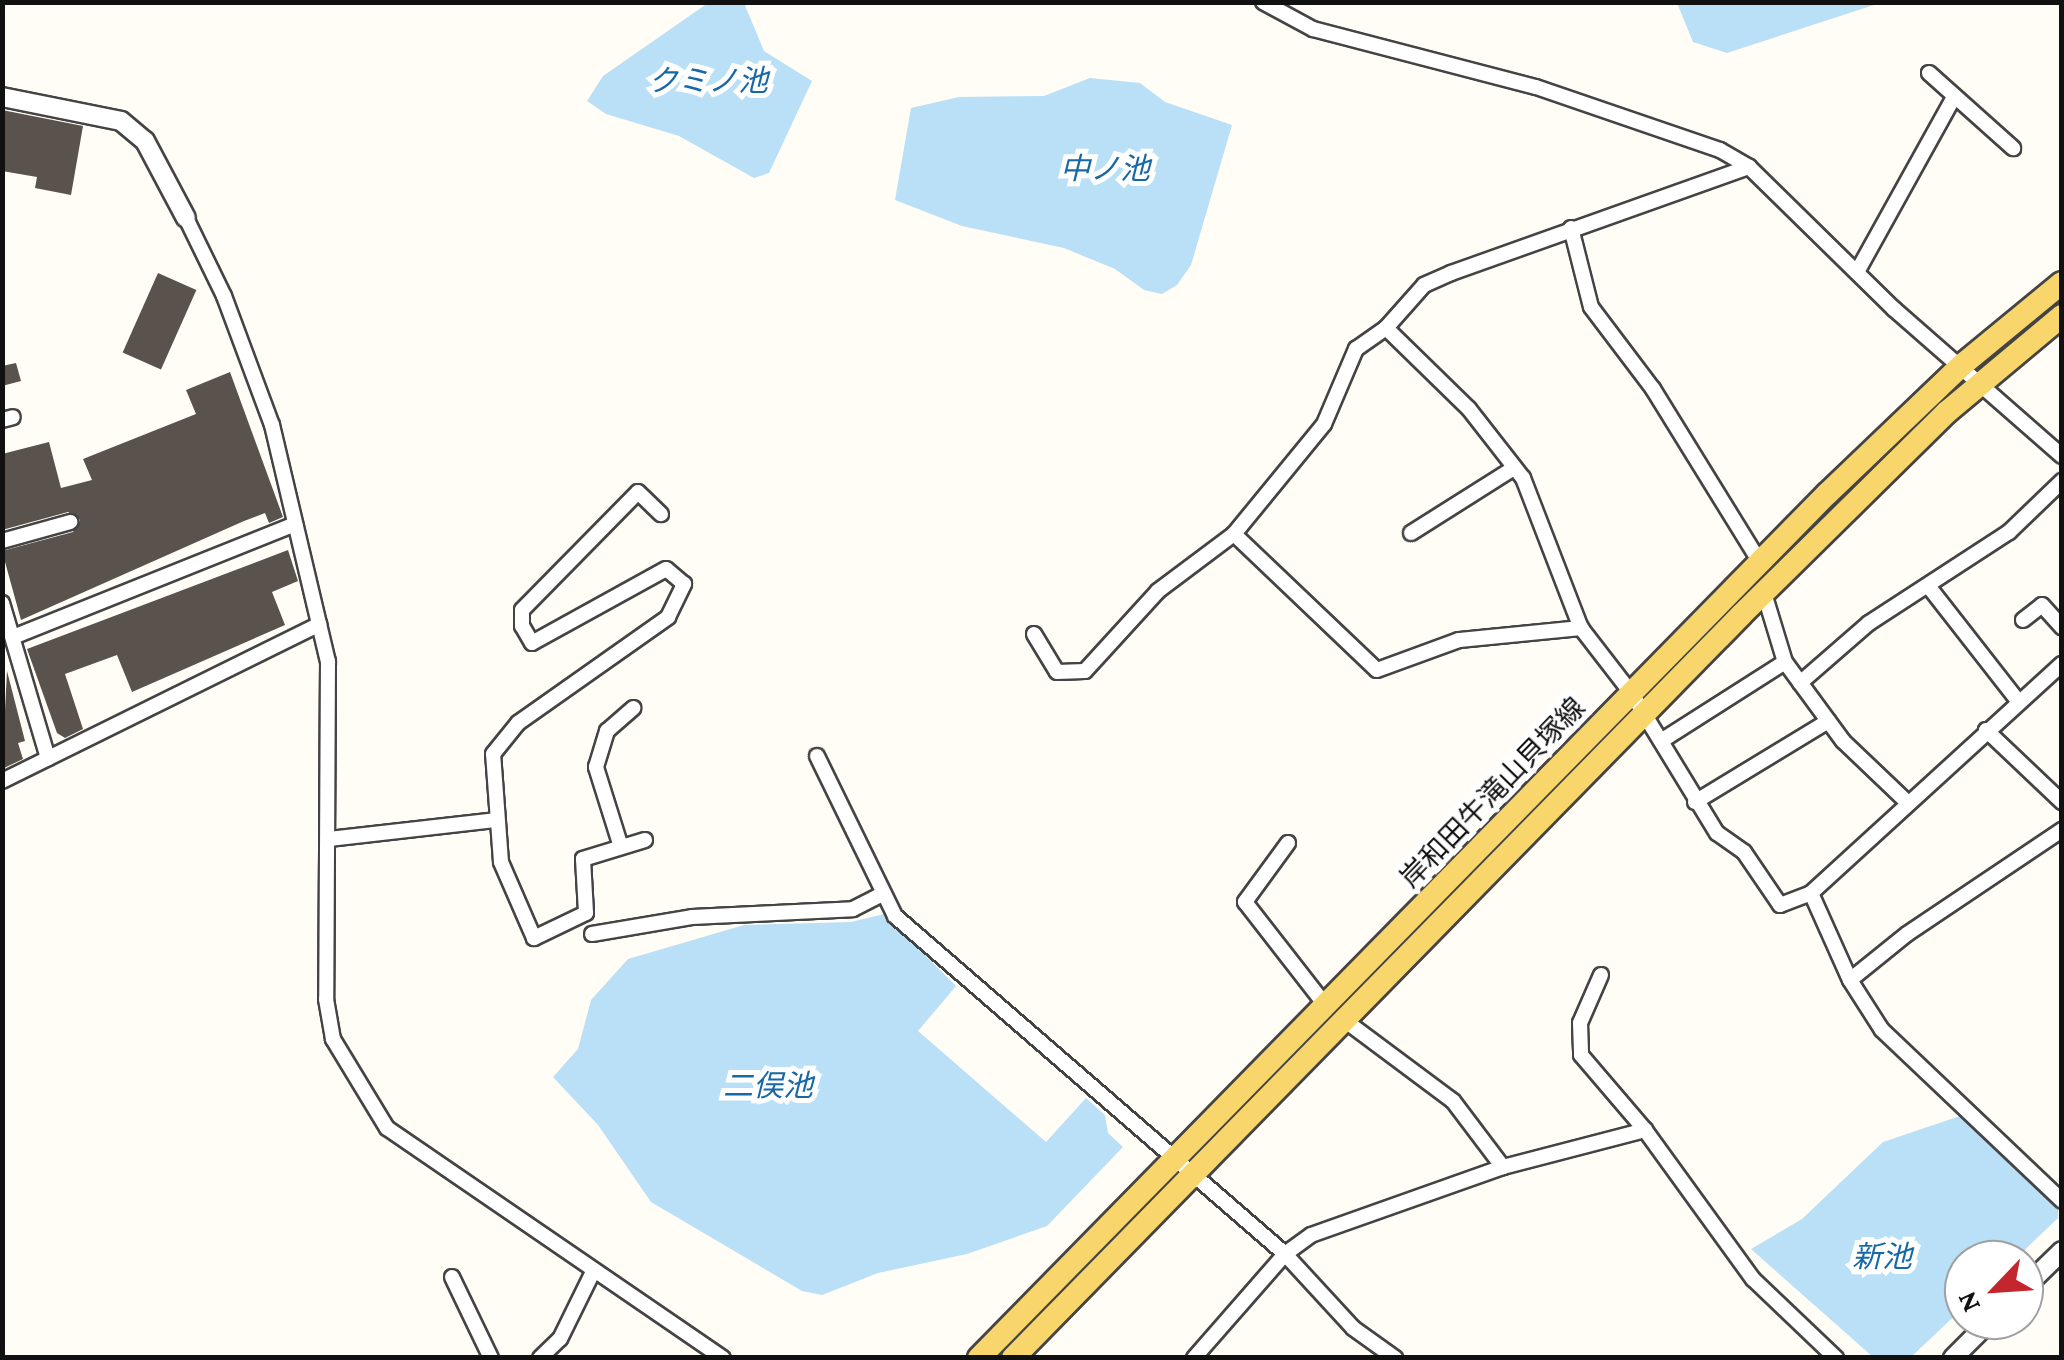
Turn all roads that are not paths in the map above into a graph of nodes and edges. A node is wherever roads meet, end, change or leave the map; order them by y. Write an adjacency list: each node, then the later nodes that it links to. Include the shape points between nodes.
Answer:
1 (1263, 2): 6 (street, via 1313,28 1676,130)
2 (1929, 74): 4 (street)
3 (2, 97): 7 (street, via 121,121 146,141)
4 (1952, 98): 5 (street); 9 (street)
5 (2013, 148)
6 (1749, 167): 8 (street); 9 (street)
7 (186, 218): 20 (street, via 259,386)
8 (1571, 228): 12 (street, via 1424,285); 24 (street, via 1591,307 1653,388)
9 (1857, 272): 13 (street)
10 (2062, 283): 13 (main road, 岸和田牛滝山貝塚線)
11 (2062, 316): 14 (main road, 岸和田牛滝山貝塚線)
12 (1386, 328): 16 (street, via 1470,409); 22 (street, via 1356,349 1324,424)
13 (1962, 365): 14 (street); 24 (main road, 岸和田牛滝山貝塚線)
14 (1981, 381): 15 (street); 26 (main road, 岸和田牛滝山貝塚線)
15 (2062, 456)
16 (1514, 468): 21 (street); 31 (street, via 1538,507)
17 (2062, 480): 25 (street, via 2009,532)
18 (660, 514): 50 (street, via 638,492 522,610 524,635 532,644 666,570 684,584 668,617 634,646 498,740 492,754)
19 (70, 522): 23 (street)
20 (295, 524): 29 (street); 33 (street)
21 (1411, 533)
22 (1234, 534): 31 (street, via 1377,670 1459,640); 32 (street, via 1158,591 1085,671 1058,672)
23 (2, 541)
24 (1760, 562): 37 (main road, 岸和田牛滝山貝塚線)
25 (1929, 587): 36 (street, via 1869,623); 38 (street)
26 (1764, 593): 34 (street); 40 (main road, 岸和田牛滝山貝塚線)
27 (2, 603): 33 (street)
28 (2023, 620): 30 (street, via 2042,606)
29 (319, 624): 45 (street); 52 (street, via 328,661)
30 (2062, 627)
31 (1580, 628): 37 (street)
32 (1034, 634)
33 (12, 637): 45 (street)
34 (1785, 662): 36 (street); 43 (street)
35 (2062, 664): 38 (street)
36 (1800, 683): 41 (street)
37 (1632, 694): 40 (street); 61 (main road, 岸和田牛滝山貝塚線)
38 (2018, 701): 42 (street)
39 (633, 708): 55 (street, via 606,731 596,767)
40 (1646, 716): 43 (street); 61 (main road, 岸和田牛滝山貝塚線)
41 (1828, 720): 47 (street); 49 (street)
42 (1986, 730): 48 (street); 49 (street)
43 (1661, 741): 47 (street)
44 (817, 756): 57 (street)
45 (48, 758): 46 (street)
46 (2, 781)
47 (1695, 802): 56 (street, via 1717,833 1744,852 1780,906)
48 (2062, 802)
49 (1908, 803): 56 (street, via 1866,849)
50 (495, 820): 52 (street); 55 (street, via 509,888 534,938 586,912 583,858)
51 (2061, 831): 60 (street)
52 (328, 839): 69 (street, via 326,999 333,1039 370,1103 400,1138)
53 (645, 840): 55 (street)
54 (1288, 843): 61 (street, via 1245,902)
55 (621, 847)
56 (1811, 893): 60 (street)
57 (882, 894): 58 (street, via 853,909 692,916); 64 (street, via 960,978)
58 (592, 934)
59 (1600, 975): 62 (street, via 1580,1023 1581,1055)
60 (1850, 980): 65 (street, via 1912,1062)
61 (1335, 1012): 63 (street, via 1453,1102); 64 (main road, 岸和田牛滝山貝塚線)
62 (1645, 1130): 63 (street); 79 (street, via 1754,1278)
63 (1503, 1167): 67 (street, via 1324,1229)
64 (1184, 1168): 67 (street); 75 (main road, 岸和田牛滝山貝塚線); 76 (main road, 岸和田牛滝山貝塚線)
65 (2062, 1201)
66 (2062, 1251): 68 (street)
67 (1285, 1254): 77 (street); 78 (street, via 1352,1328)
68 (2044, 1269)
69 (593, 1272): 73 (street, via 560,1338); 74 (street)
70 (452, 1277): 72 (street)
71 (1971, 1340): 80 (street)
72 (491, 1358)
73 (540, 1358)
74 (723, 1358)
75 (979, 1358)
76 (1012, 1358)
77 (1194, 1358)
78 (1394, 1358)
79 (1836, 1358)
80 (1953, 1358)

